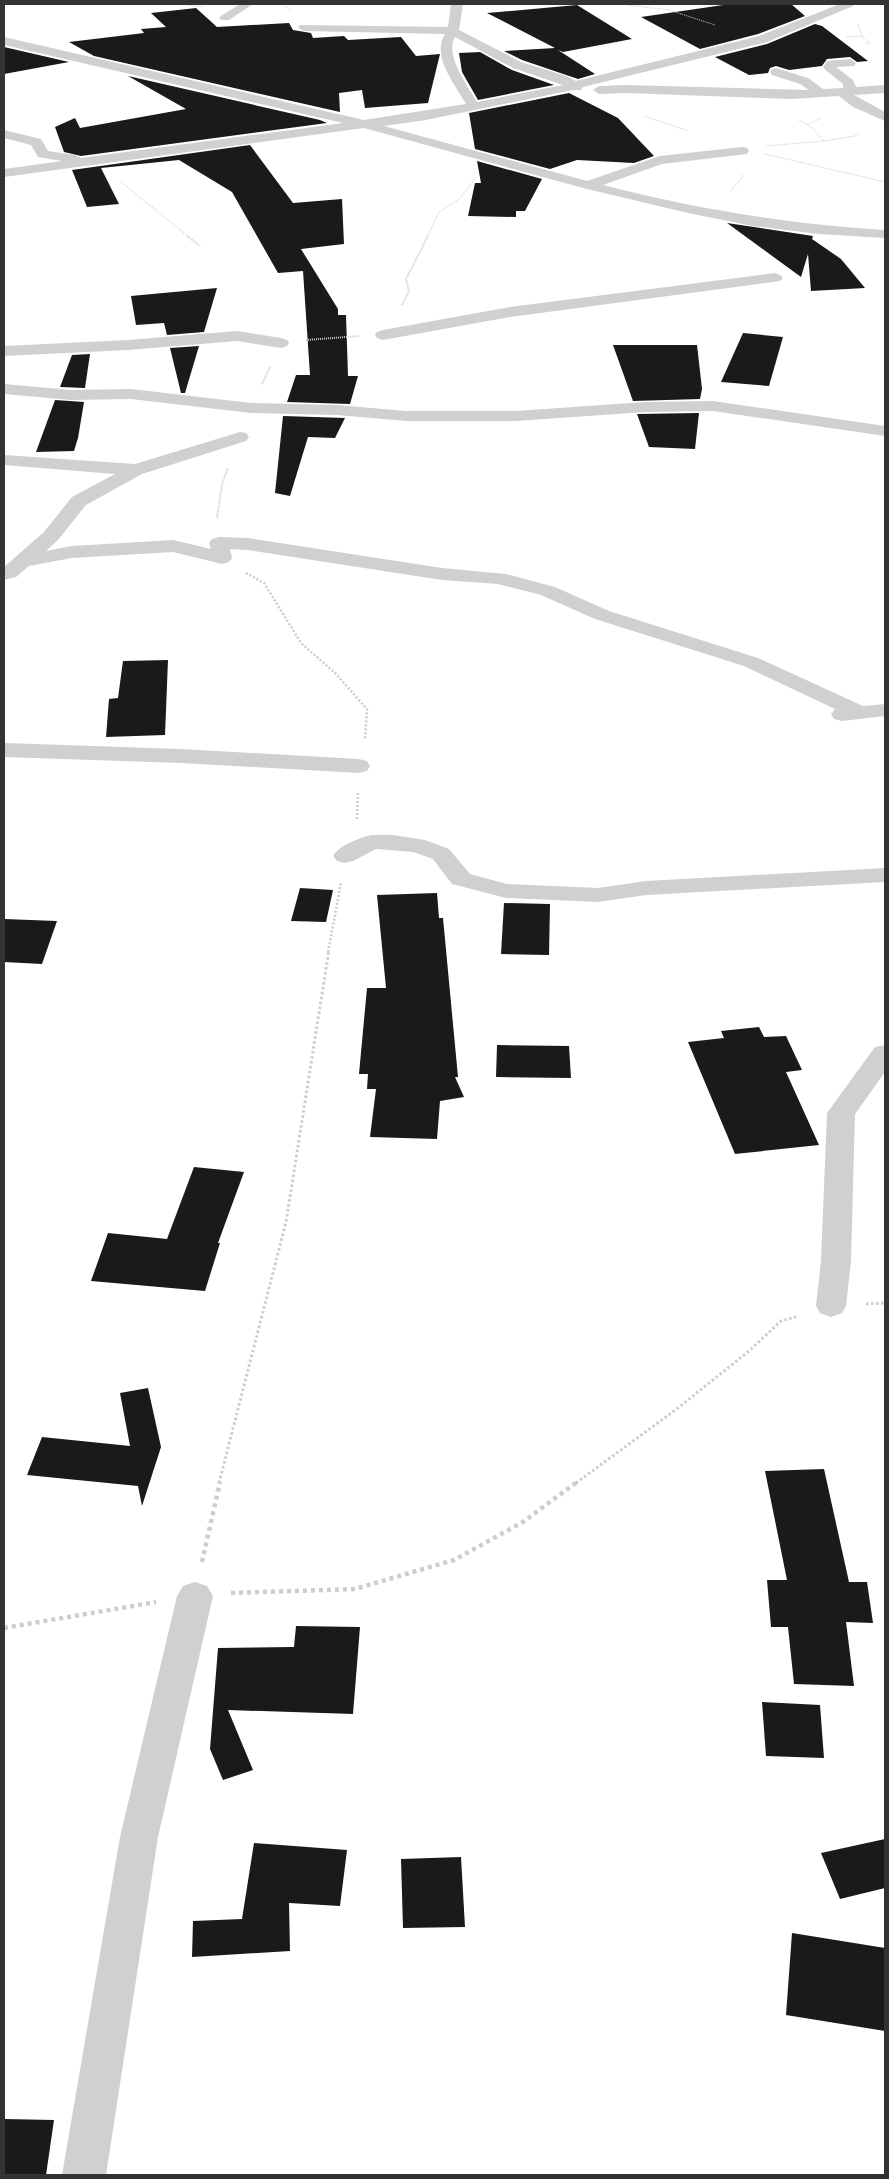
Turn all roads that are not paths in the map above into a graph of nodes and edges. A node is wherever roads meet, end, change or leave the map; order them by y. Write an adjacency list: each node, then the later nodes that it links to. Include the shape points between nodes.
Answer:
1 (247, 4): 4 (street)
2 (457, 4): 6 (street)
3 (849, 4): 10 (street, via 763,40)
4 (225, 18)
5 (304, 27): 6 (street)
6 (453, 30): 10 (street, via 517,65); 14 (street, via 446,42 449,67)
7 (4, 41): 16 (street, via 264,99)
8 (850, 63): 12 (street, via 831,64 828,68 849,83)
9 (776, 72): 13 (street, via 804,81)
10 (577, 88): 13 (street, via 792,95); 14 (street)
11 (885, 88): 12 (street)
12 (846, 91): 13 (street); 15 (street, via 858,104)
13 (822, 93)
14 (473, 106): 16 (street)
15 (885, 116)
16 (364, 125): 19 (street); 21 (street)
17 (4, 134): 19 (street, via 36,142 43,154)
18 (739, 151): 21 (street, via 660,160)
19 (88, 161): 20 (street)
20 (4, 173)
21 (588, 185): 23 (street, via 726,217)
22 (877, 220): 23 (street)
23 (835, 232): 24 (street)
24 (885, 234)
25 (776, 278): 26 (street, via 510,312)
26 (383, 335)
27 (281, 343): 28 (street, via 237,336)
28 (4, 351)
29 (4, 389): 30 (street, via 71,395 131,394 251,408 406,416 480,417 713,406)
30 (885, 431)
31 (240, 438): 33 (street)
32 (4, 460): 33 (street)
33 (136, 470): 34 (street, via 79,501 51,536)
34 (10, 571): 35 (street, via 72,552 173,546 222,558 219,543 248,544 442,574 500,578 548,591 602,615 598,620 703,656 763,681 787,697 831,714)
35 (885, 710)
36 (4, 750): 37 (street)
37 (359, 766)
38 (345, 856): 39 (street, via 372,842 417,845 441,854 460,879 506,891 598,895 646,888)
39 (885, 875)
40 (885, 1053): 41 (street, via 841,1112 836,1261)
41 (831, 1306)
42 (195, 1596): 43 (street, via 140,1837)
43 (84, 2175)

